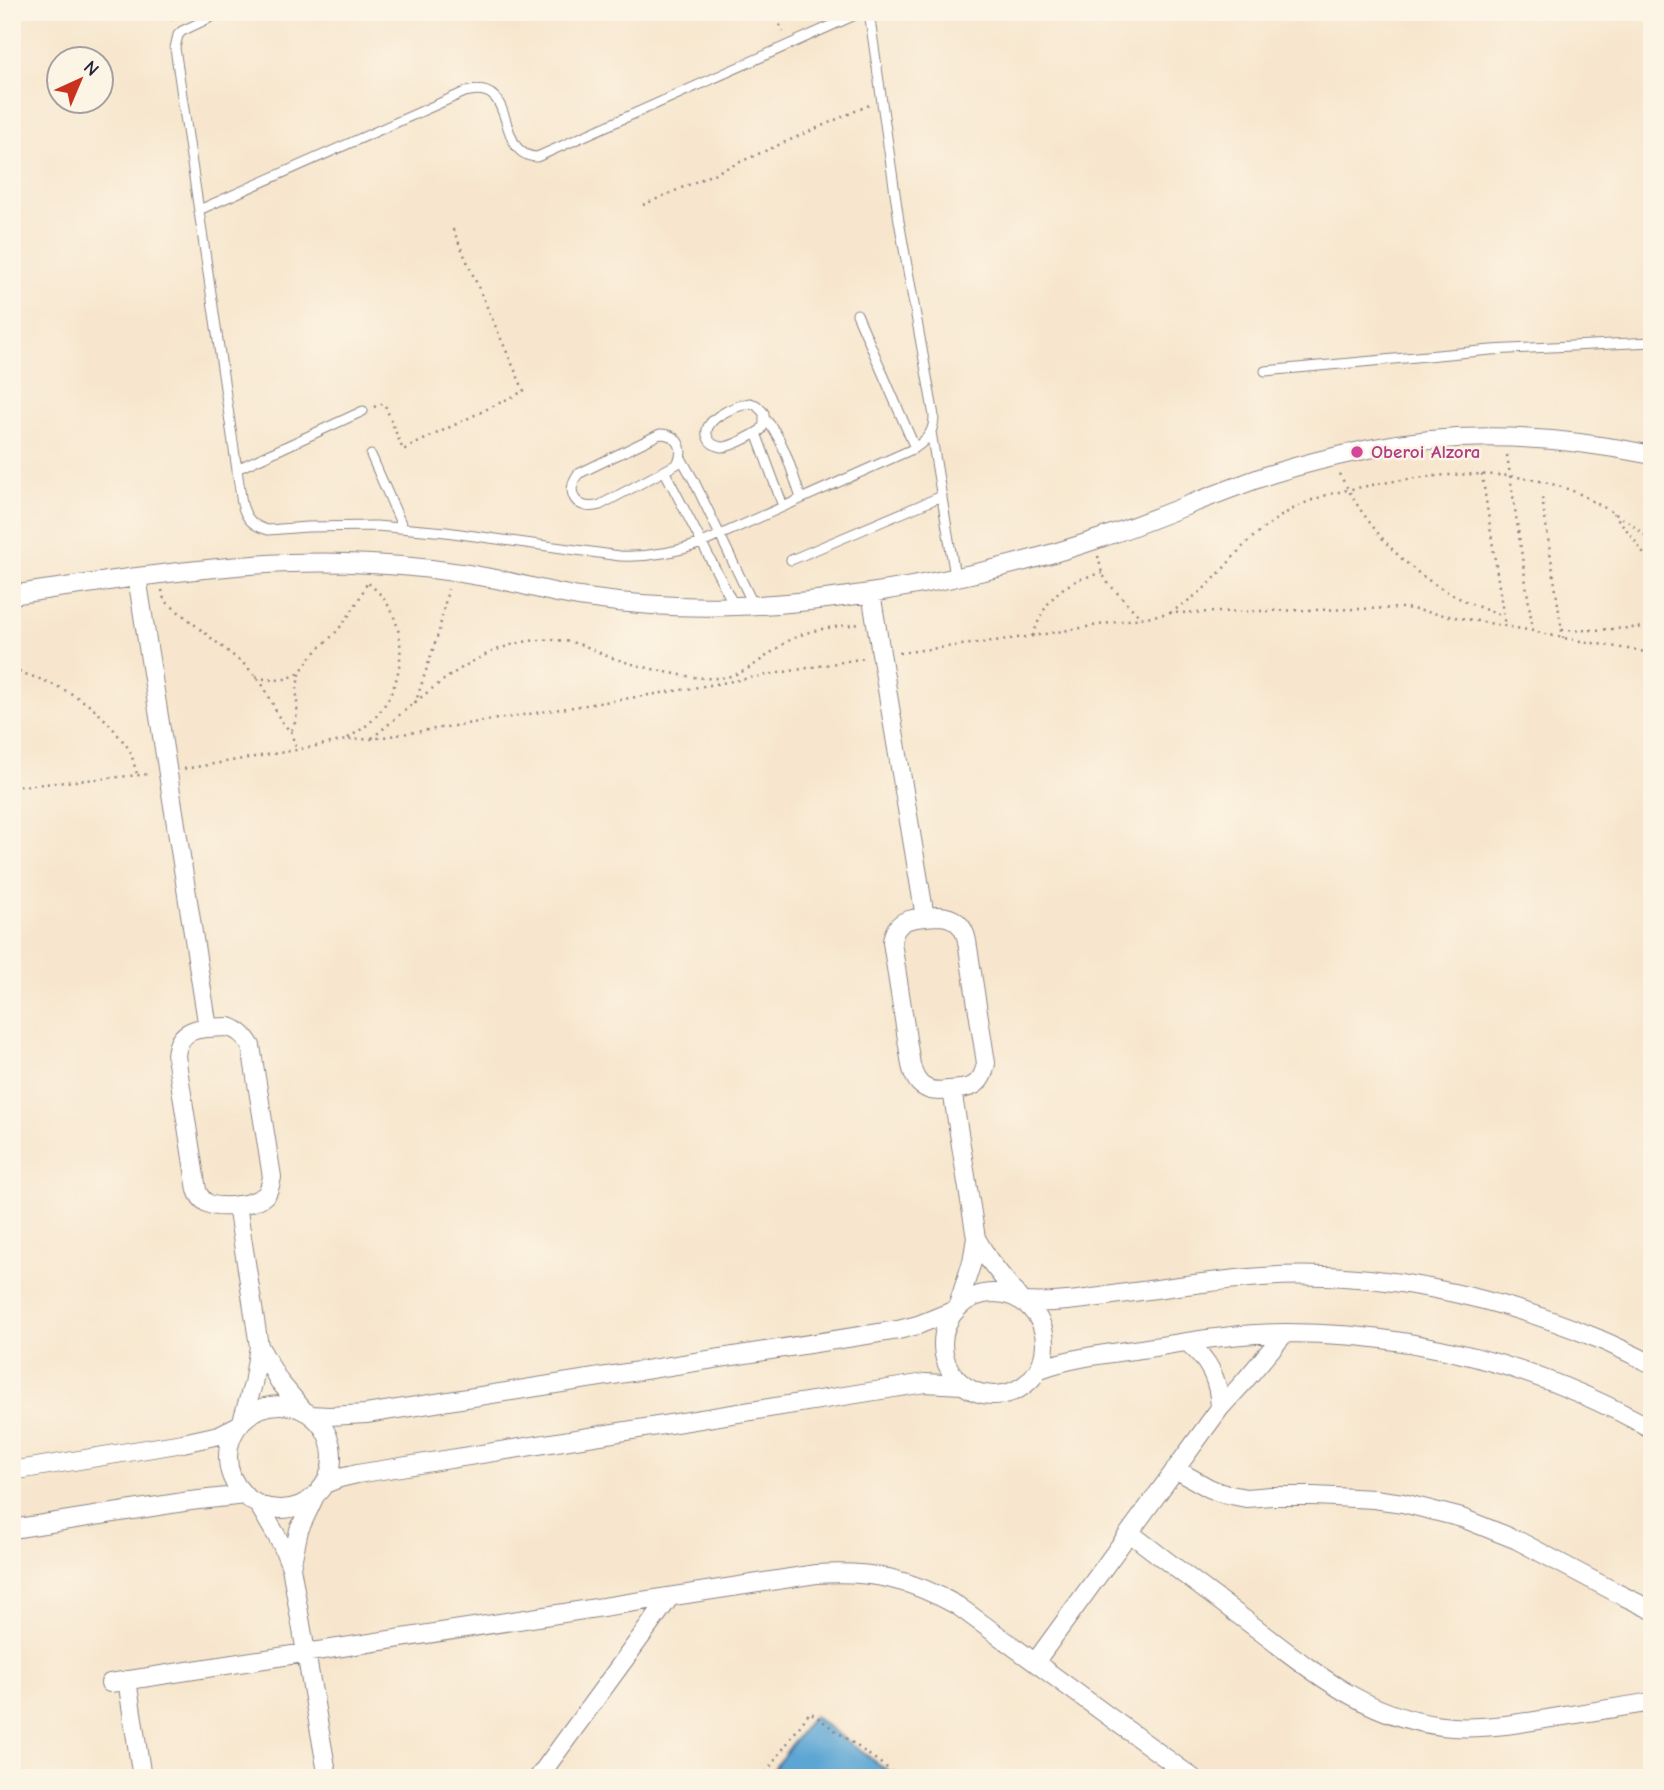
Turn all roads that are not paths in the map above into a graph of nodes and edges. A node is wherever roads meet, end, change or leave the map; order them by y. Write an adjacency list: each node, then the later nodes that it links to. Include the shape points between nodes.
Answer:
1 (222, 12): 4 (lane, via 182,31 175,41)
2 (862, 12): 4 (lane, via 537,157 516,148 493,94 474,89)
3 (869, 12): 10 (lane, via 899,221 934,416)
4 (199, 210): 16 (lane)
5 (857, 314): 12 (lane)
6 (1652, 342): 7 (lane, via 1491,350)
7 (1265, 371)
8 (363, 411): 16 (lane)
9 (765, 419): 11 (lane); 11 (lane, via 761,408 750,403 715,418 707,430 708,438 719,447); 19 (lane, via 779,438)
10 (931, 432): 12 (lane); 18 (lane)
11 (756, 433): 20 (lane)
12 (915, 447): 19 (lane)
13 (371, 455): 21 (lane)
14 (1652, 455): 25 (street, via 1611,446 1504,438 1372,449 1309,463 1094,540)
15 (681, 458): 17 (lane); 17 (lane, via 674,437 660,434 578,474 571,488 578,503 593,507); 22 (lane)
16 (237, 469): 21 (lane, via 245,514 258,527)
17 (665, 472): 23 (lane)
18 (942, 496): 24 (lane); 25 (lane)
19 (802, 498): 20 (lane)
20 (783, 506): 22 (lane)
21 (403, 528): 23 (lane, via 620,556 661,555)
22 (720, 535): 23 (lane); 29 (lane)
23 (702, 543): 30 (lane)
24 (791, 560)
25 (955, 576): 27 (street)
26 (137, 577): 28 (street); 30 (street, via 306,562 369,573 453,572 621,603); 32 (street)
27 (871, 593): 29 (street); 31 (street)
28 (12, 595)
29 (754, 606): 30 (street)
30 (735, 607)
31 (925, 917): 33 (street, via 903,922 892,942 911,1065 926,1089); 33 (street, via 954,919 965,933 985,1054 981,1079 967,1089)
32 (208, 1028): 34 (street, via 188,1032 176,1047 197,1190 206,1203); 34 (street, via 238,1031 246,1037 253,1056 272,1177 260,1199)
33 (952, 1090): 35 (street)
34 (237, 1205): 40 (street)
35 (976, 1238): 36 (street); 37 (street)
36 (1022, 1301): 37 (street, via 1004,1293 987,1293); 41 (street, via 1059,1303 1264,1277 1332,1276 1468,1297 1535,1315); 42 (street, via 1037,1315 1045,1333 1046,1352)
37 (956, 1309): 43 (street, via 945,1328 943,1349 948,1368); 45 (street, via 918,1325 884,1332 366,1414)
38 (1284, 1333): 39 (street); 44 (street); 47 (street, via 1402,1341 1459,1352 1570,1388)
39 (1187, 1342): 42 (street); 44 (street, via 1212,1371)
40 (259, 1346): 45 (street, via 279,1381); 46 (street, via 253,1384)
41 (1652, 1364)
42 (1040, 1369): 43 (street, via 1019,1390 1005,1395 989,1396)
43 (962, 1385): 50 (street, via 906,1385 357,1474)
44 (1220, 1408): 48 (street)
45 (308, 1413): 46 (street, via 288,1405 271,1405); 50 (street, via 324,1429 331,1447 332,1466)
46 (239, 1424): 49 (street, via 219,1435 183,1443); 51 (street, via 229,1443 228,1462 233,1480)
47 (1652, 1429)
48 (1175, 1469): 53 (street); 56 (street, via 1233,1496 1344,1496 1413,1505 1462,1518 1535,1549)
49 (12, 1471)
50 (320, 1490): 51 (street, via 288,1509); 54 (street, via 299,1530)
51 (251, 1500): 52 (street, via 199,1499); 54 (street, via 282,1545)
52 (12, 1529)
53 (1130, 1533): 58 (street); 59 (street, via 1309,1668 1352,1697 1399,1716 1476,1728)
54 (290, 1567): 57 (street)
55 (670, 1597): 57 (street); 58 (street, via 816,1574 879,1575 940,1595); 62 (street)
56 (1652, 1610)
57 (306, 1653): 60 (street, via 118,1682); 61 (street)
58 (1036, 1661): 63 (street)
59 (1652, 1702)
60 (142, 1778)
61 (328, 1778)
62 (538, 1778)
63 (1194, 1778)

